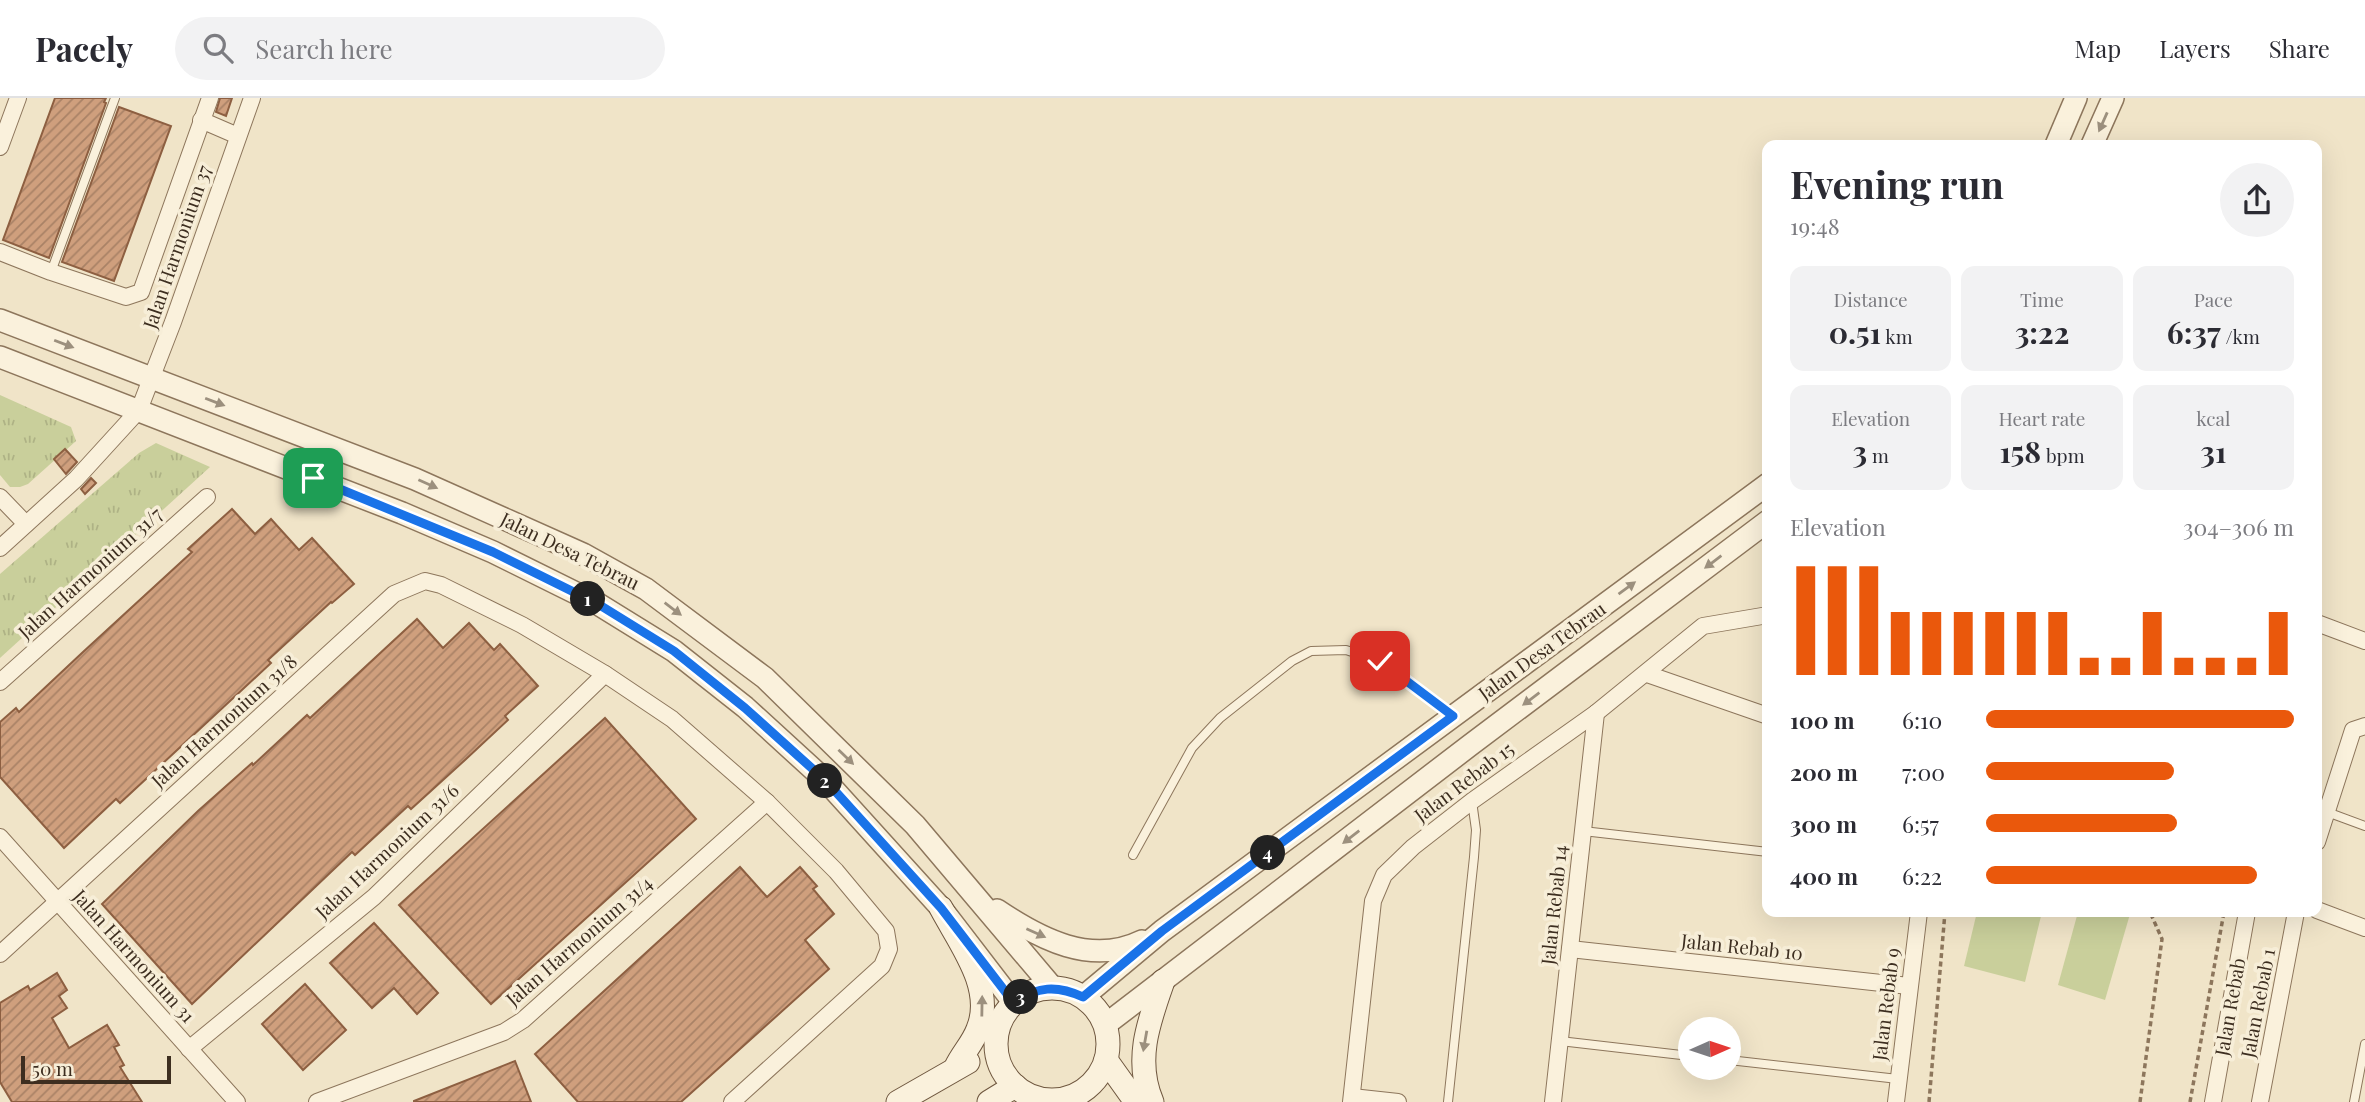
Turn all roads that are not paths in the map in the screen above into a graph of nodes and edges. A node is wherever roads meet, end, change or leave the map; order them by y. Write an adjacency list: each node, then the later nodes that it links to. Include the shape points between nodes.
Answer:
1 (18, 98): 11 (street)
2 (115, 98): 13 (lane)
3 (252, 98): 8 (street, Jalan Harmonium 37)
4 (2076, 98): 9 (street)
5 (2113, 98): 10 (street, one-way to 10)
6 (207, 99): 7 (street)
7 (201, 120): 8 (street); 13 (street, via 141,292 126,297)
8 (238, 136): 16 (street, Jalan Harmonium 37)
9 (2058, 140)
10 (2094, 140)
11 (0, 147)
12 (0, 251): 13 (street)
13 (51, 272)
14 (0, 320): 16 (street, Jalan Desa Tebrau, one-way to 16)
15 (0, 357): 17 (street, Jalan Desa Tebrau)
16 (152, 378): 17 (street, Jalan Harmonium 37); 43 (street, Jalan Desa Tebrau, one-way to 43, via 415,479 583,554 646,589 765,678 915,825)
17 (139, 410): 21 (street, via 76,479); 45 (street, Jalan Desa Tebrau, via 459,537 608,610 674,651 755,717 826,781)
18 (1762, 488): 32 (street, Jalan Desa Tebrau, one-way to 18)
19 (0, 497): 21 (street)
20 (207, 497): 29 (street, Jalan Harmonium 31/7)
21 (26, 524): 23 (street)
22 (1762, 526): 54 (street, Jalan Desa Tebrau, one-way to 54)
23 (0, 548)
24 (1762, 616): 28 (street, Jalan Rebab 15, via 1703,626)
25 (2322, 625): 26 (street)
26 (2365, 641)
27 (605, 674): 34 (street, via 672,719); 44 (street, Jalan Harmonium 31/8, via 441,585 425,582 394,594); 62 (street, Jalan Harmonium 31/6, via 374,897)
28 (1647, 674): 30 (street, Jalan Rebab 15); 31 (street)
29 (0, 681)
30 (1596, 713): 35 (street, Jalan Rebab 15); 39 (street, Jalan Rebab 14)
31 (1762, 714)
32 (1453, 716): 42 (lane, via 1380,661 1346,650 1311,651 1220,718 1192,748); 51 (street, Jalan Desa Tebrau)
33 (2359, 728): 36 (street)
34 (766, 802): 73 (street, Jalan Harmonium 31/4, via 523,1020 504,1032); 74 (street, via 836,871 886,932 889,949 882,966)
35 (1472, 802): 71 (street, Jalan Rebab 15, via 1384,875 1373,901); 80 (lane, via 1474,858)
36 (2327, 812): 37 (lane); 38 (street)
37 (2365, 826)
38 (2322, 827)
39 (1583, 831): 41 (lane); 52 (street, Jalan Rebab 14)
40 (0, 837): 44 (street, Jalan Harmonium 31)
41 (1762, 851)
42 (1133, 855)
43 (978, 898): 51 (street, one-way to 51, via 1026,929 1089,951 1121,949); 56 (street, Jalan Desa Tebrau)
44 (57, 901): 53 (street, Jalan Harmonium 31/8); 62 (street, Jalan Harmonium 31)
45 (941, 908): 58 (street, Jalan Desa Tebrau); 67 (main road, one-way to 45, via 977,1032 983,997)
46 (2322, 912): 50 (street)
47 (1918, 917): 55 (street, Jalan Rebab 9)
48 (2245, 917): 83 (street, Jalan Rebab)
49 (2295, 917): 84 (street, Jalan Rebab 1)
50 (2365, 928)
51 (1162, 931): 57 (street, Jalan Desa Tebrau)
52 (1570, 949): 55 (street, Jalan Rebab 10); 60 (street, Jalan Rebab 14)
53 (0, 954)
54 (1163, 981): 59 (street, Jalan Desa Tebrau); 78 (main road, one-way to 78, via 1144,1041 1144,1076)
55 (1909, 986): 68 (street, Jalan Rebab 9)
56 (1053, 988): 57 (main road); 58 (main road, via 1026,994)
57 (1083, 997): 59 (main road)
58 (1014, 1003): 63 (main road, via 1000,1024)
59 (1105, 1025): 65 (main road)
60 (1560, 1041): 64 (lane); 81 (street, Jalan Rebab 14)
61 (2365, 1044): 85 (lane)
62 (189, 1049): 72 (street, Jalan Harmonium 31)
63 (996, 1049): 67 (main road); 69 (main road)
64 (1678, 1055)
65 (1106, 1060): 70 (main road); 77 (main road)
66 (1741, 1061): 68 (lane)
67 (956, 1067): 75 (main road)
68 (1898, 1079): 82 (street, Jalan Rebab 9)
69 (1015, 1086): 70 (main road, via 1048,1100); 76 (main road)
70 (1087, 1096)
71 (1351, 1099): 79 (street)
72 (237, 1102)
73 (317, 1102)
74 (732, 1102)
75 (898, 1102)
76 (989, 1102)
77 (1136, 1102)
78 (1152, 1102)
79 (1398, 1102)
80 (1448, 1102)
81 (1553, 1102)
82 (1896, 1102)
83 (2213, 1102)
84 (2260, 1102)
85 (2354, 1102)

